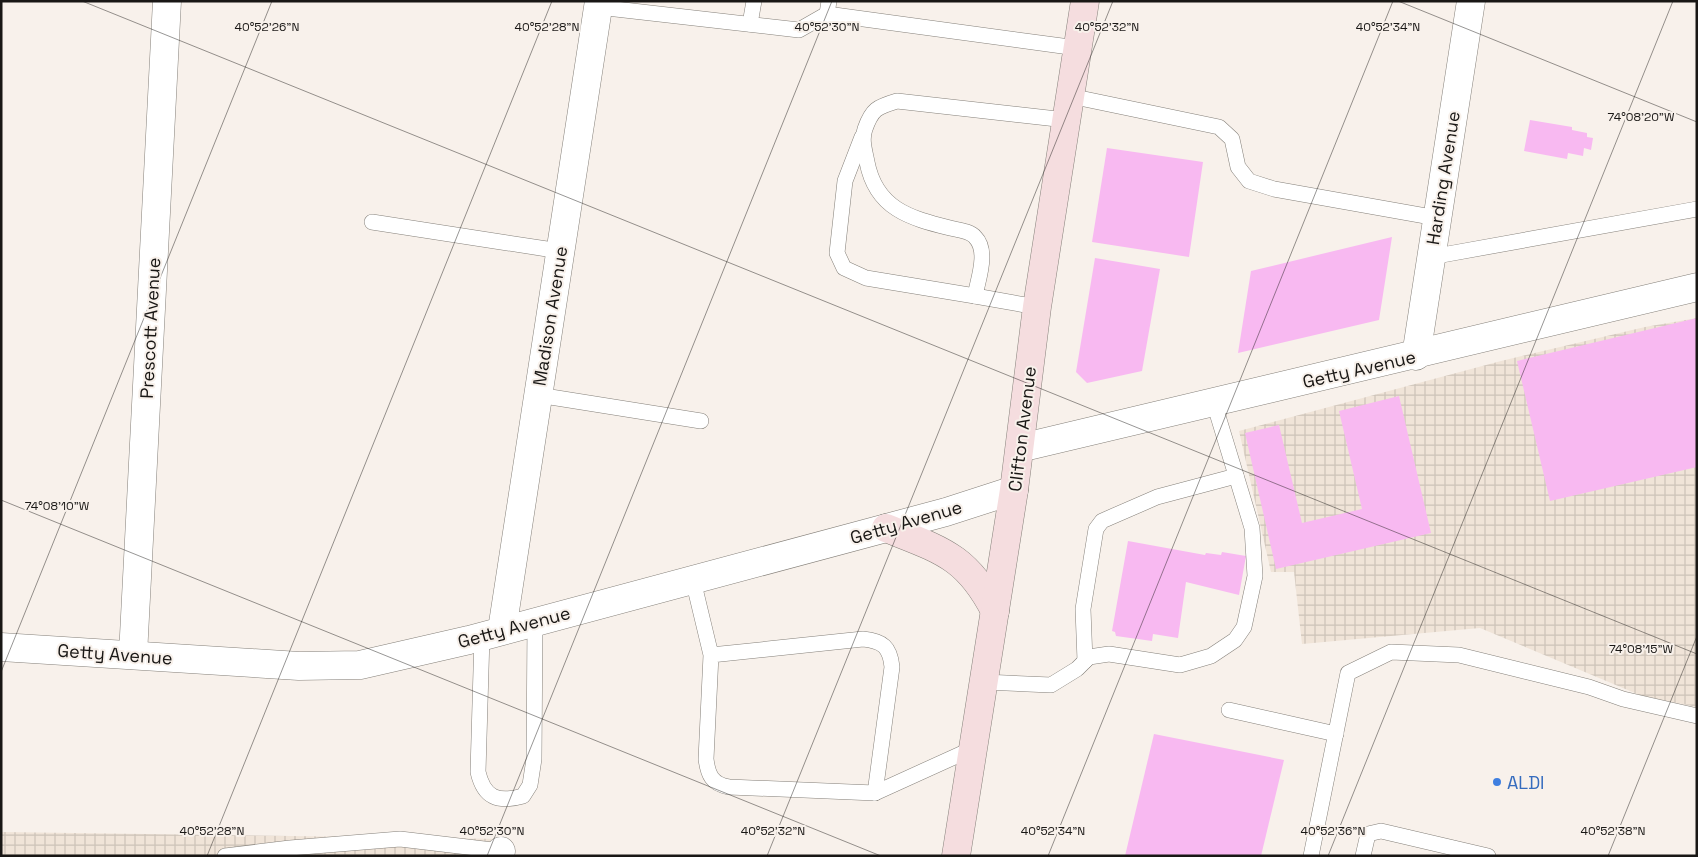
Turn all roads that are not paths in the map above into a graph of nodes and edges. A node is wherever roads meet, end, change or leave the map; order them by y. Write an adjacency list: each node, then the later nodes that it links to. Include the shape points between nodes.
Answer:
1 (167, 1): 32 (street, Prescott Avenue)
2 (754, 1): 7 (lane)
3 (1084, 1): 8 (main road, Clifton Avenue)
4 (1471, 1): 12 (street, Harding Avenue)
5 (598, 4): 7 (lane); 14 (street, Madison Avenue)
6 (828, 7): 7 (lane, via 799,30); 8 (lane)
7 (750, 24)
8 (1077, 48): 9 (main road, Clifton Avenue)
9 (1068, 108): 10 (lane, via 896,101 878,106); 12 (lane, via 1219,127 1232,139 1238,167 1249,181 1274,189); 18 (main road, Clifton Avenue)
10 (862, 137): 17 (lane, via 871,179 886,200 911,218 975,237 982,252); 17 (lane, via 844,181 837,253 844,268 866,278)
11 (1697, 209): 15 (lane)
12 (1437, 218): 15 (street, Harding Avenue)
13 (372, 222): 14 (lane)
14 (560, 251): 20 (street, Madison Avenue)
15 (1431, 257): 19 (street, Harding Avenue)
16 (1697, 287): 19 (street, Getty Avenue)
17 (975, 296): 18 (lane)
18 (1037, 307): 23 (main road, Clifton Avenue)
19 (1416, 356): 21 (street, Getty Avenue)
20 (538, 395): 22 (lane); 30 (street, Madison Avenue)
21 (1214, 403): 23 (street, Getty Avenue); 24 (lane)
22 (701, 421)
23 (1020, 448): 25 (main road, Clifton Avenue)
24 (1236, 476): 34 (lane, via 1157,497 1102,521 1096,529 1083,609); 34 (lane, via 1252,528 1255,576 1244,627 1235,640 1211,656 1180,666 1109,654 1089,657)
25 (1014, 490): 26 (street, Getty Avenue); 28 (main road, Clifton Avenue)
26 (886, 528): 27 (street, Getty Avenue); 28 (main road, via 935,548 957,561 973,575)
27 (692, 580): 29 (street, Getty Avenue); 33 (lane)
28 (995, 611): 35 (main road, Clifton Avenue)
29 (534, 621): 30 (street, Getty Avenue); 30 (lane, via 534,759 530,785 523,796 508,800 493,797 481,784 478,772)
30 (492, 633): 32 (street, Getty Avenue, via 360,665 299,666)
31 (1, 647): 32 (street, Getty Avenue)
32 (133, 655)
33 (711, 655): 40 (lane, via 706,759 707,770 719,786); 40 (lane, via 863,639 875,640 884,646 891,654 892,667)
34 (1085, 661): 35 (lane, via 1051,685)
35 (984, 682): 39 (main road, Clifton Avenue)
36 (1229, 710): 38 (lane)
37 (1697, 716): 38 (lane, via 1459,655 1390,652 1348,673)
38 (1336, 734): 44 (lane)
39 (974, 748): 40 (lane); 43 (main road, Clifton Avenue)
40 (875, 793)
41 (501, 853): 42 (lane, via 400,839)
42 (225, 856)
43 (956, 856)
44 (1311, 856)
45 (1363, 856): 46 (lane, via 1368,834 1381,831)
46 (1488, 856)

